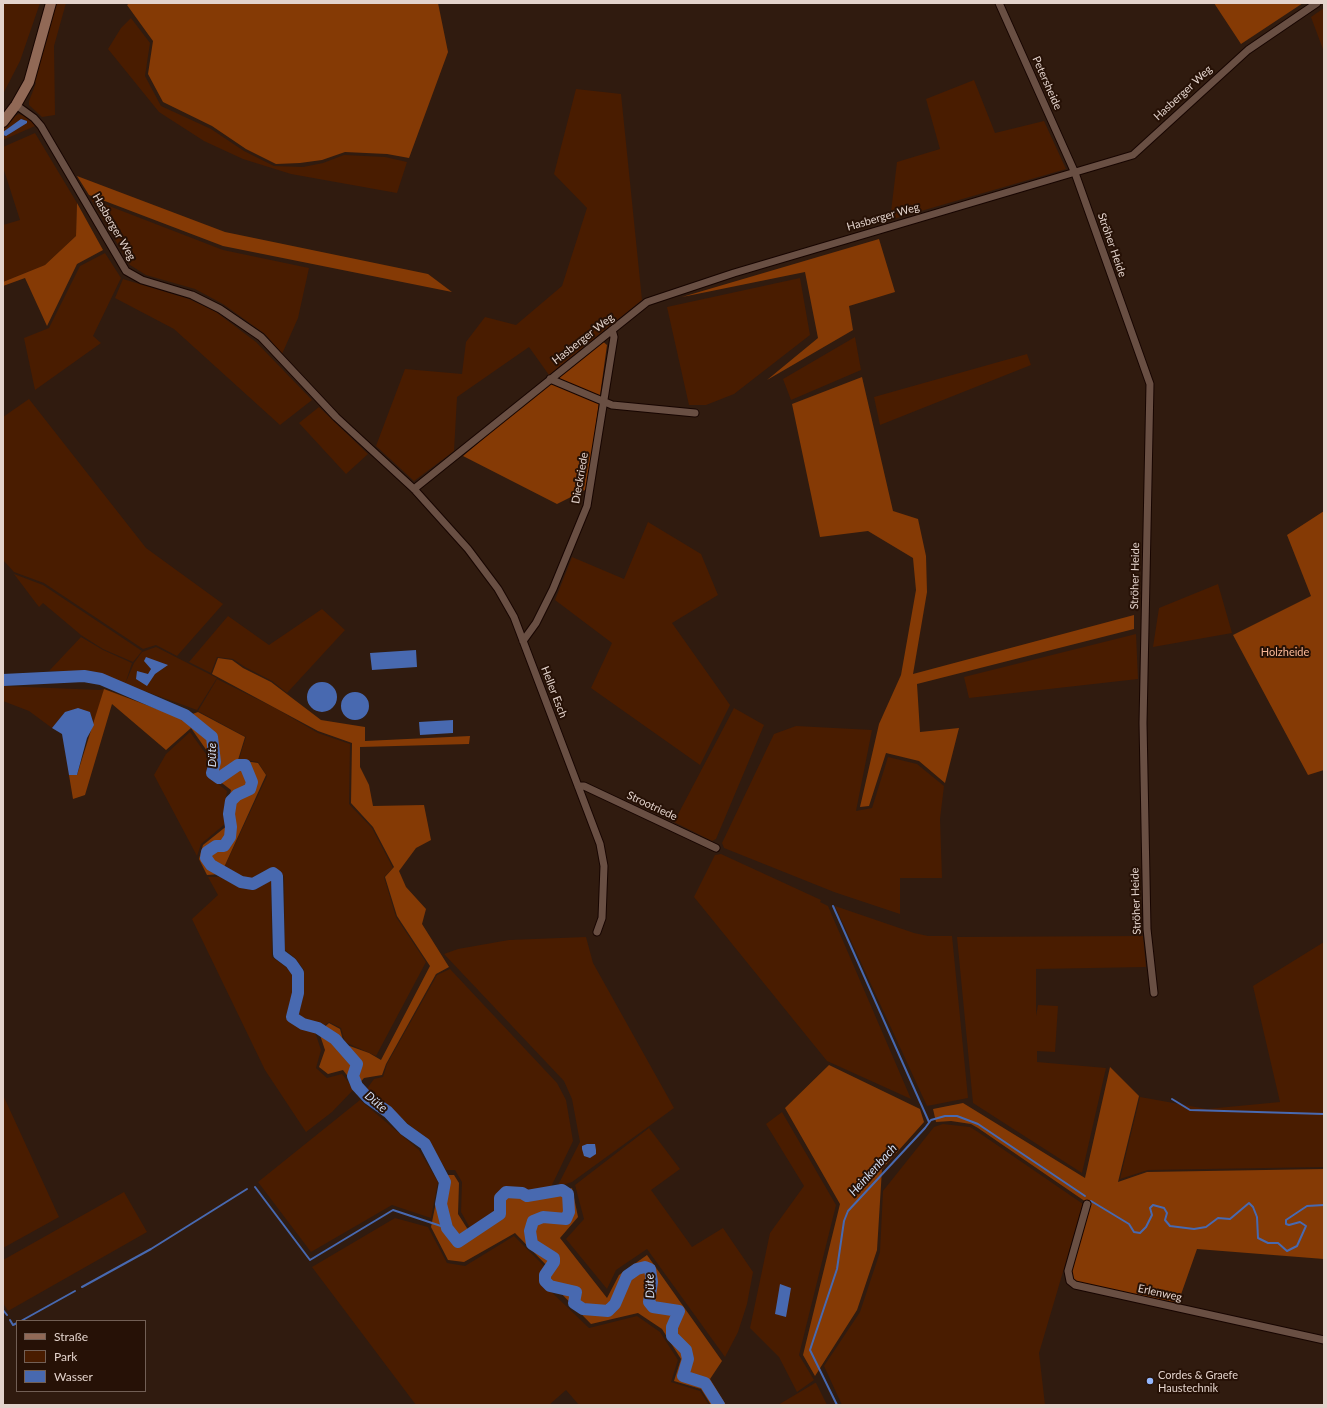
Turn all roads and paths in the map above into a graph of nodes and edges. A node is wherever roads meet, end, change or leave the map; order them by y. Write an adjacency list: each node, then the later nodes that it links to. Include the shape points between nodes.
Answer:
1 (51, 3): 4 (main road, via 34,67)
2 (999, 3): 6 (street, Petersheide)
3 (1317, 3): 6 (street, Hasberger Weg, via 1248,50 1133,155)
4 (16, 105): 5 (main road); 11 (street, Hasberger Weg, via 41,126 126,270 142,280 192,295 220,309 261,337 336,417)
5 (3, 122)
6 (1075, 173): 7 (street, Hasberger Weg, via 712,280 647,302); 16 (street, Ströher Heide, via 1150,384 1143,723 1147,929)
7 (612, 330): 8 (street, Hasberger Weg); 9 (street, Dieckriede, via 614,337)
8 (550, 378): 9 (street); 11 (street, Hasberger Weg)
9 (603, 403): 10 (street); 12 (street, Dieckriede, via 587,506 553,589 536,623)
10 (695, 413)
11 (414, 489): 12 (street, Heller Esch, via 468,549 498,589 514,617)
12 (523, 641): 13 (street, Heller Esch)
13 (578, 786): 14 (street, Strootriede, via 584,786); 15 (street, Heller Esch, via 600,844 604,866 602,918)
14 (716, 848)
15 (597, 932)
16 (1154, 992)
17 (1087, 1204): 18 (street, Erlenweg, via 1068,1271 1070,1281 1075,1285)
18 (1324, 1340)

